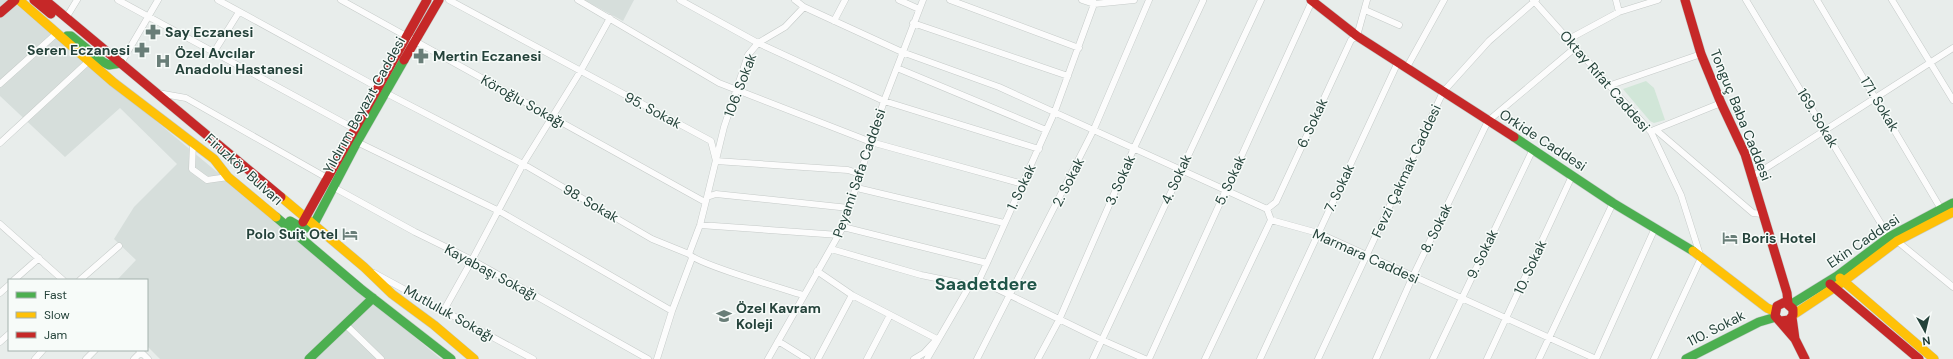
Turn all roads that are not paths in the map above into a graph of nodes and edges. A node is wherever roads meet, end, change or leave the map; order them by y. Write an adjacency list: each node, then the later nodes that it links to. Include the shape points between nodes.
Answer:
1 (15, 0): 42 (main road)
2 (19, 0): 49 (main road, Firuzköy Bulvarı)
3 (34, 0): 50 (main road, via 64,24)
4 (45, 0): 43 (main road, Firuzköy Bulvarı)
5 (77, 0): 43 (street)
6 (118, 0): 44 (street)
7 (158, 0): 44 (street)
8 (218, 0): 40 (street)
9 (341, 0): 51 (street, Köroğlu Sokağı)
10 (427, 0): 51 (main road, Yıldırım Beyazıt Caddesi)
11 (439, 0): 54 (main road, Yıldırım Beyazıt Caddesi)
12 (450, 0): 67 (street, 95. Sokak)
13 (578, 0): 45 (street)
14 (680, 0): 55 (street)
15 (795, 0): 37 (street)
16 (845, 0): 46 (street)
17 (899, 0): 38 (street)
18 (923, 0): 38 (street, Peyami Safa Caddesi)
19 (950, 0): 57 (street)
20 (1082, 0): 35 (street)
21 (1133, 0): 35 (street)
22 (1149, 0): 86 (street, 2. Sokak)
23 (1202, 0): 92 (street, 3. Sokak)
24 (1261, 0): 97 (street, 4. Sokak)
25 (1312, 0): 52 (main road, Orkide Caddesi); 106 (street, 5. Sokak)
26 (1367, 0): 39 (street, 6. Sokak)
27 (1435, 0): 36 (street)
28 (1535, 0): 53 (street, Oktay Rıfat Caddesi); 73 (street, Fevzi Çakmak Caddesi, via 1489,41)
29 (1616, 0): 41 (street)
30 (1658, 0): 41 (street)
31 (1685, 0): 61 (main road, Tonguç Baba Caddesi)
32 (1746, 0): 84 (street, 169. Sokak)
33 (1817, 0): 76 (street, 171. Sokak)
34 (1892, 0): 64 (street)
35 (1094, 2): 57 (street, 1. Sokak)
36 (1442, 2): 65 (street, 7. Sokak)
37 (804, 7): 46 (street); 55 (street, 106. Sokak, via 785,27)
38 (919, 9): 47 (street, Peyami Safa Caddesi)
39 (1365, 10): 48 (street); 52 (street, 6. Sokak)
40 (239, 12): 59 (street); 71 (street)
41 (1619, 12): 53 (street)
42 (0, 14)
43 (66, 18): 50 (main road, Firuzköy Bulvarı)
44 (149, 18): 59 (street); 63 (street)
45 (610, 18): 67 (street); 72 (street, via 719,83)
46 (834, 21): 60 (street)
47 (913, 23): 60 (street, Peyami Safa Caddesi); 68 (street)
48 (1399, 24)
49 (58, 34): 62 (main road, Firuzköy Bulvarı); 63 (main road, via 71,36 109,64); 69 (street)
50 (85, 34): 63 (main road, Firuzköy Bulvarı)
51 (406, 36): 54 (street, Köroğlu Sokağı); 71 (main road, Yıldırım Beyazıt Caddesi)
52 (1357, 36): 65 (main road, Orkide Caddesi); 111 (street, 6. Sokak, via 1351,40 1276,202)
53 (1569, 39): 56 (street, Oktay Rıfat Caddesi)
54 (416, 41): 75 (main road, Yıldırım Beyazıt Caddesi); 81 (street, Köroğlu Sokağı)
55 (758, 42): 72 (street, 106. Sokak, via 748,55); 78 (street)
56 (1576, 47): 70 (street, Oktay Rıfat Caddesi); 82 (street)
57 (1079, 48): 68 (street, 1. Sokak)
58 (1953, 48): 64 (street)
59 (214, 52): 83 (street)
60 (902, 52): 66 (street, Peyami Safa Caddesi); 80 (street, via 999,87)
61 (1701, 54): 70 (street); 79 (main road, Tonguç Baba Caddesi)
62 (90, 60): 88 (main road, Firuzköy Bulvarı, via 113,82); 91 (street)
63 (121, 63): 74 (main road, Firuzköy Bulvarı)
64 (1930, 63): 76 (street); 77 (street)
65 (1403, 64): 73 (main road, Orkide Caddesi); 125 (street, 7. Sokak)
66 (897, 68): 78 (street, Peyami Safa Caddesi); 85 (street)
67 (580, 72): 81 (street); 95 (street, 95. Sokak, via 711,141)
68 (1068, 76): 80 (street, 1. Sokak)
69 (0, 84)
70 (1611, 85): 87 (street, Oktay Rıfat Caddesi)
71 (377, 87): 83 (main road, Yıldırım Beyazıt Caddesi)
72 (738, 90): 90 (street); 95 (street, 106. Sokak, via 724,127)
73 (1444, 92): 82 (main road, Orkide Caddesi); 131 (street, Fevzi Çakmak Caddesi)
74 (155, 93): 101 (street, via 186,98); 116 (main road, Firuzköy Bulvarı)
75 (386, 93): 89 (main road, Yıldırım Beyazıt Caddesi); 96 (street, 98. Sokak)
76 (1876, 97): 84 (street); 112 (street, 171. Sokak)
77 (1953, 100)
78 (884, 101): 90 (street, Peyami Safa Caddesi); 93 (street)
79 (1721, 103): 87 (street); 100 (main road, Tonguç Baba Caddesi, via 1745,154)
80 (1055, 112): 85 (street, 1. Sokak); 86 (street)
81 (552, 118): 96 (street); 107 (street, Köroğlu Sokağı)
82 (1488, 120): 94 (main road, Orkide Caddesi); 140 (street, 8. Sokak)
83 (355, 129): 101 (main road, Yıldırım Beyazıt Caddesi)
84 (1826, 129): 100 (street); 127 (street, 169. Sokak)
85 (1046, 130): 93 (street, 1. Sokak)
86 (1094, 130): 92 (street); 153 (street, 2. Sokak)
87 (1653, 131): 115 (street, via 1753,213); 134 (street, Oktay Rıfat Caddesi, via 1681,195)
88 (193, 142): 102 (main road, Firuzköy Bulvarı, via 214,159); 102 (street, via 192,169 207,180)
89 (358, 142): 104 (main road, Yıldırım Beyazıt Caddesi); 113 (street)
90 (871, 142): 98 (street, Peyami Safa Caddesi); 103 (street)
91 (0, 143)
92 (1134, 148): 97 (street); 162 (street, 3. Sokak)
93 (1039, 149): 103 (street, 1. Sokak)
94 (1533, 149): 99 (main road, Orkide Caddesi); 155 (street, 9. Sokak)
95 (716, 161): 98 (street, via 848,170); 107 (street, 106. Sokak)
96 (523, 164): 113 (street); 132 (street, 98. Sokak, via 652,239)
97 (1180, 169): 106 (street); 168 (street, 4. Sokak)
98 (860, 174): 105 (street, Peyami Safa Caddesi)
99 (1572, 176): 109 (main road, Orkide Caddesi); 161 (street, 10. Sokak)
100 (1752, 177): 115 (main road, Tonguç Baba Caddesi)
101 (327, 178): 116 (main road, Yıldırım Beyazıt Caddesi)
102 (231, 180): 123 (main road, via 256,192); 128 (main road, Firuzköy Bulvarı)
103 (1023, 184): 118 (street, 1. Sokak)
104 (333, 187): 119 (main road, Yıldırım Beyazıt Caddesi); 135 (street, Kayabaşı Sokağı)
105 (857, 188): 110 (street, Peyami Safa Caddesi); 118 (street)
106 (1226, 190): 111 (street); 195 (street, 5. Sokak)
107 (706, 200): 110 (street, via 716,194); 120 (street, 106. Sokak)
108 (1953, 202): 112 (main road, Ekin Caddesi)
109 (1613, 203): 124 (main road, Orkide Caddesi); 165 (street)
110 (849, 208): 121 (street, Peyami Safa Caddesi)
111 (1267, 209): 117 (street)
112 (1941, 209): 127 (main road, Ekin Caddesi)
113 (499, 211): 135 (street); 158 (street)
114 (1953, 212): 127 (main road, Ekin Caddesi)
115 (1762, 214): 157 (main road, Tonguç Baba Caddesi, via 1784,287)
116 (305, 217): 119 (main road, Firuzköy Bulvarı); 123 (main road, Yıldırım Beyazıt Caddesi)
117 (1271, 220): 125 (street, Marmara Caddesi); 196 (street)
118 (1004, 223): 136 (street, 1. Sokak)
119 (314, 224): 123 (main road, via 309,228); 137 (main road, Firuzköy Bulvarı)
120 (700, 225): 126 (street); 132 (street, 106. Sokak)
121 (843, 226): 126 (street, Peyami Safa Caddesi); 136 (street)
122 (1, 227): 133 (street)
123 (302, 228): 128 (main road)
124 (1655, 228): 134 (main road, Orkide Caddesi); 203 (street)
125 (1318, 233): 131 (street, Marmara Caddesi); 197 (street, 7. Sokak)
126 (839, 235): 130 (street, Peyami Safa Caddesi)
127 (1893, 239): 141 (main road, Ekin Caddesi); 149 (street, 169. Sokak)
128 (305, 240): 154 (main road, Firuzköy Bulvarı)
129 (119, 246): 144 (street)
130 (831, 249): 138 (street, Peyami Safa Caddesi); 146 (street, via 921,275)
131 (1366, 255): 140 (street, Marmara Caddesi); 198 (street, Fevzi Çakmak Caddesi)
132 (691, 256): 151 (street, 98. Sokak); 158 (street, 106. Sokak)
133 (38, 258): 142 (street); 143 (street)
134 (1700, 258): 157 (main road, Orkide Caddesi, via 1767,308); 204 (street)
135 (472, 260): 156 (street); 183 (street, Kayabaşı Sokağı)
136 (987, 263): 145 (street, 1. Sokak)
137 (364, 267): 139 (main road, Firuzköy Bulvarı); 156 (street, Mutluluk Sokağı)
138 (817, 271): 151 (street, Peyami Safa Caddesi); 152 (street)
139 (373, 276): 154 (main road); 181 (main road, Firuzköy Bulvarı)
140 (1413, 276): 155 (street, Marmara Caddesi); 199 (street, 8. Sokak)
141 (1840, 278): 147 (main road, Ekin Caddesi); 208 (main road)
142 (15, 279)
143 (62, 279)
144 (81, 279)
145 (979, 280): 146 (street); 153 (street)
146 (970, 285): 167 (street)
147 (1831, 285): 157 (main road, Ekin Caddesi); 160 (main road, Ekin Caddesi); 207 (main road)
148 (8, 286): 150 (street)
149 (1953, 287)
150 (0, 293)
151 (803, 295): 169 (street, Peyami Safa Caddesi)
152 (852, 295): 159 (street); 187 (street)
153 (1009, 295): 162 (street); 191 (street, 2. Sokak)
154 (373, 298): 163 (main road); 174 (main road, Firuzköy Bulvarı)
155 (1461, 298): 161 (street, Marmara Caddesi); 200 (street, 9. Sokak)
156 (444, 310): 182 (street, Mutluluk Sokağı)
157 (1780, 310): 160 (main road, Ekin Caddesi, via 1789,320); 160 (main road, Tonguç Baba Caddesi, via 1793,309); 166 (main road); 205 (main road, 110. Sokak)
158 (672, 312): 184 (street, 106. Sokak)
159 (890, 315): 167 (street); 188 (street)
160 (1792, 316): 166 (main road)
161 (1506, 319): 165 (street, Marmara Caddesi); 201 (street, 10. Sokak)
162 (1059, 320): 168 (street); 192 (street, 3. Sokak)
163 (346, 325): 179 (main road); 180 (street)
164 (8, 335): 170 (street)
165 (1548, 338): 202 (street); 203 (street, Marmara Caddesi)
166 (1795, 339): 206 (main road)
167 (937, 340): 189 (street); 190 (street)
168 (1102, 340): 193 (street, 4. Sokak); 194 (street)
169 (778, 341): 185 (street, Peyami Safa Caddesi); 186 (street)
170 (0, 342)
171 (42, 351): 175 (street)
172 (94, 351): 176 (street)
173 (140, 351): 177 (street); 178 (street)
174 (445, 357)
175 (35, 359)
176 (86, 359)
177 (134, 359)
178 (148, 359)
179 (309, 359)
180 (381, 359)
181 (474, 359)
182 (533, 359)
183 (648, 359)
184 (657, 359)
185 (768, 359)
186 (807, 359)
187 (818, 359)
188 (867, 359)
189 (914, 359)
190 (927, 359)
191 (977, 359)
192 (1038, 359)
193 (1093, 359)
194 (1145, 359)
195 (1149, 359)
196 (1205, 359)
197 (1260, 359)
198 (1318, 359)
199 (1376, 359)
200 (1433, 359)
201 (1487, 359)
202 (1539, 359)
203 (1596, 359)
204 (1654, 359)
205 (1686, 359)
206 (1805, 359)
207 (1919, 359)
208 (1934, 359)

